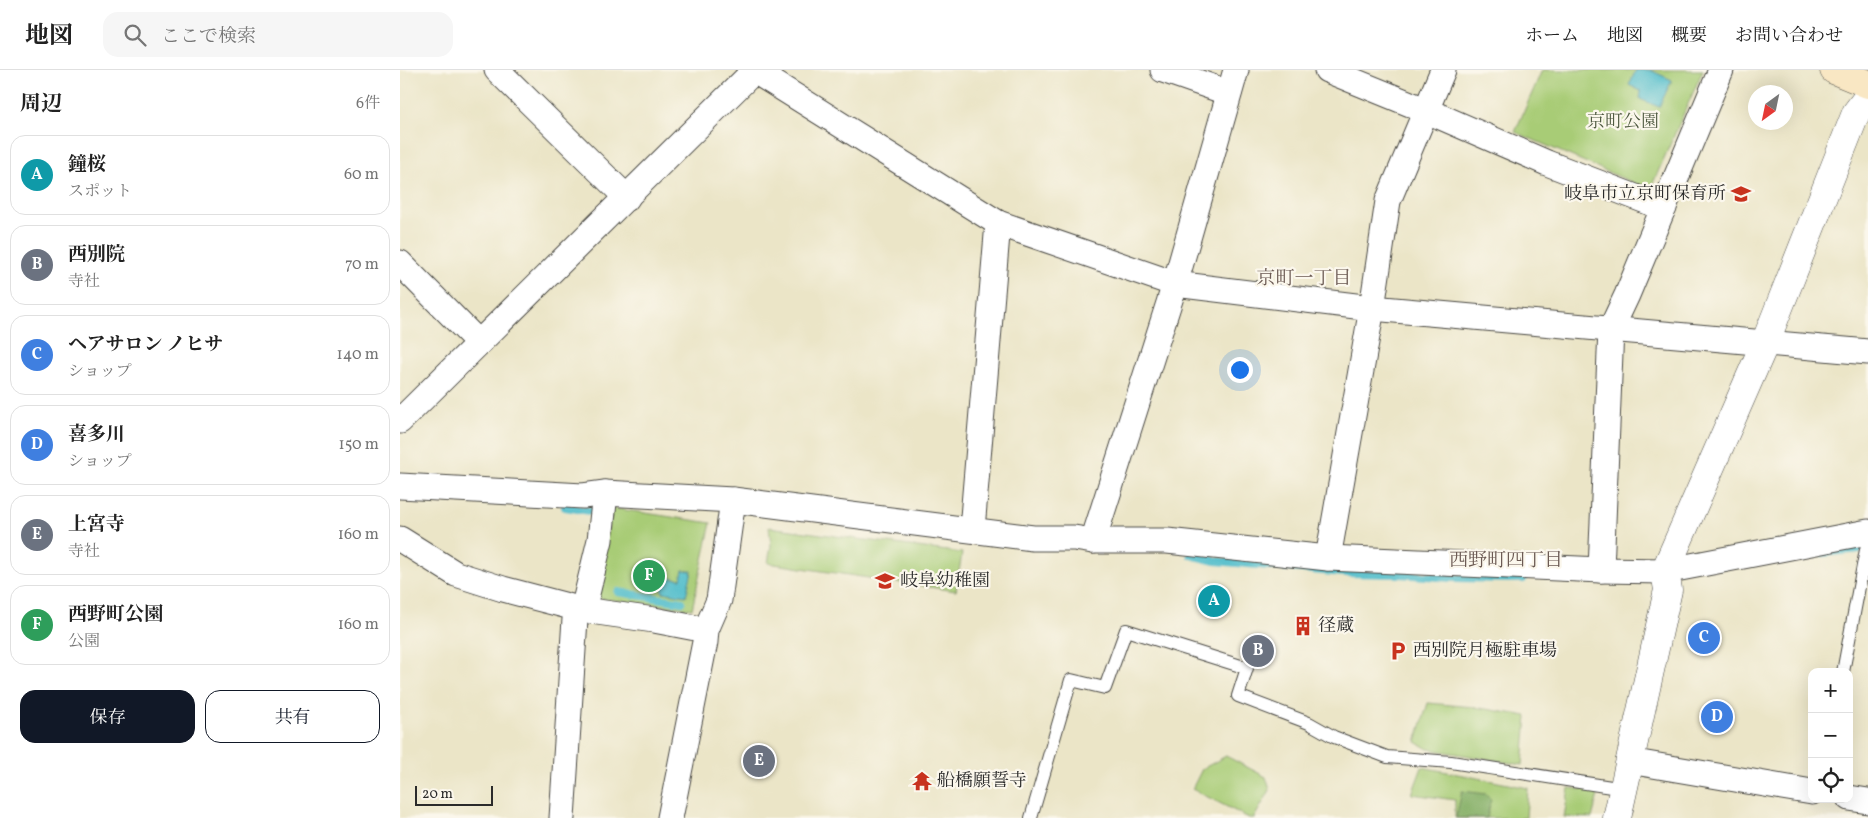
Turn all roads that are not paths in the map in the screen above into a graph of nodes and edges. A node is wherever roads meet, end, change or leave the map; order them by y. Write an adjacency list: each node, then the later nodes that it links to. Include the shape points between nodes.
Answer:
1 (497, 70): 12 (street)
2 (754, 70): 12 (street); 14 (street)
3 (1163, 70): 8 (street)
4 (1327, 70): 11 (street)
5 (1443, 70): 11 (street)
6 (1721, 70): 13 (street)
7 (1834, 70): 9 (main road)
8 (1233, 82): 16 (street)
9 (1868, 84)
10 (1868, 97): 20 (street, via 1856,113)
11 (1425, 110): 13 (street, via 1547,163); 17 (street, via 1388,201)
12 (626, 198): 19 (street)
13 (1664, 208): 18 (street)
14 (998, 223): 16 (street); 26 (street)
15 (400, 262): 19 (street)
16 (1175, 284): 17 (street); 30 (street)
17 (1372, 308): 18 (street); 31 (street)
18 (1611, 329): 20 (street); 32 (street)
19 (478, 343): 22 (street)
20 (1765, 343): 21 (street); 33 (street)
21 (1868, 352)
22 (400, 421)
23 (400, 486): 24 (street, via 583,496)
24 (606, 493): 25 (street); 34 (street, via 600,540)
25 (733, 500): 26 (street); 35 (street, via 719,600)
26 (972, 529): 30 (street, via 1033,538)
27 (1868, 532): 33 (street)
28 (400, 539): 34 (street, via 456,574)
29 (1868, 539): 36 (lane)
30 (1092, 541): 31 (street, via 1167,541)
31 (1328, 558): 32 (street)
32 (1601, 570): 33 (street)
33 (1666, 570): 37 (street, via 1668,590)
34 (582, 610): 35 (street); 42 (street, via 575,619)
35 (706, 630): 43 (street)
36 (1844, 668)
37 (1629, 761): 38 (street); 39 (street)
38 (1624, 789): 44 (lane, via 1451,762 1387,757 1238,696 1247,668 1126,630 1105,688 1071,680); 45 (street)
39 (1808, 791)
40 (1853, 799): 41 (street)
41 (1868, 801)
42 (562, 818)
43 (670, 818)
44 (1032, 818)
45 (1617, 818)

